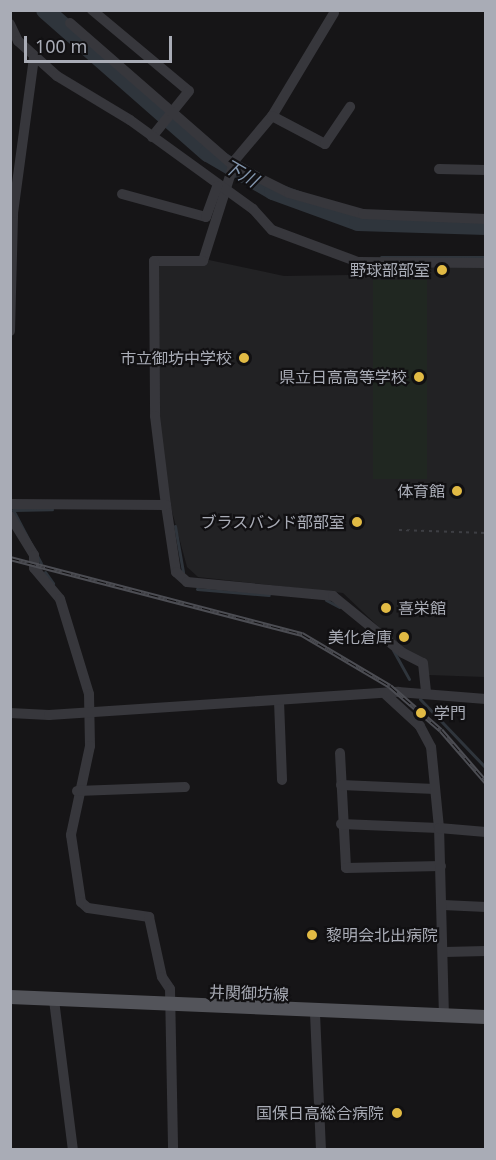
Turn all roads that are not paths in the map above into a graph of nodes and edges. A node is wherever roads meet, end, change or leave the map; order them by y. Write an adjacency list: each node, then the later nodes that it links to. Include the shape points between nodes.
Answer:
1 (92, 10): 7 (street, via 189,91)
2 (334, 13): 8 (street)
3 (70, 23): 7 (street)
4 (10, 24): 5 (street)
5 (34, 58): 9 (street); 17 (street, via 13,213)
6 (350, 107): 8 (street, via 325,144)
7 (172, 112): 9 (street); 10 (street)
8 (272, 116): 10 (street)
9 (152, 137): 13 (street)
10 (233, 165): 13 (street); 15 (street, via 290,193 363,214)
11 (439, 169): 12 (street)
12 (486, 170)
13 (221, 189): 14 (street, via 206,217); 16 (street, via 253,209 272,230 358,262); 19 (street, via 202,261 154,261 155,416)
14 (122, 194)
15 (486, 219)
16 (486, 263)
17 (11, 328)
18 (10, 504): 19 (street)
19 (166, 505): 22 (street, via 176,572 187,582 333,596 403,653 423,663)
20 (10, 516): 25 (street, via 29,544 34,568 60,599)
21 (384, 693): 22 (street); 24 (street); 31 (street, via 420,726 430,747)
22 (426, 693): 23 (street)
23 (486, 699)
24 (279, 701): 25 (street); 28 (street)
25 (92, 710): 26 (street); 32 (street, via 90,746)
26 (10, 712)
27 (340, 753): 29 (street)
28 (282, 780)
29 (340, 785): 31 (street); 33 (street)
30 (184, 786): 32 (street)
31 (435, 789): 34 (street)
32 (76, 791): 43 (street, via 71,835 81,902 88,908 149,917 162,977 170,989)
33 (341, 824): 34 (street); 36 (street, via 346,868)
34 (439, 828): 35 (street); 36 (street)
35 (486, 832)
36 (441, 866): 37 (street)
37 (443, 905): 38 (street); 40 (street)
38 (486, 907)
39 (486, 951): 40 (street)
40 (445, 952): 45 (street)
41 (11, 998): 42 (main road, 井関御坊線)
42 (54, 1000): 43 (main road, 井関御坊線); 47 (street)
43 (169, 1006): 44 (main road, 井関御坊線); 48 (street)
44 (315, 1012): 45 (main road, 井関御坊線); 49 (street)
45 (444, 1017): 46 (main road, 井関御坊線)
46 (486, 1017)
47 (73, 1149)
48 (173, 1149)
49 (321, 1149)

